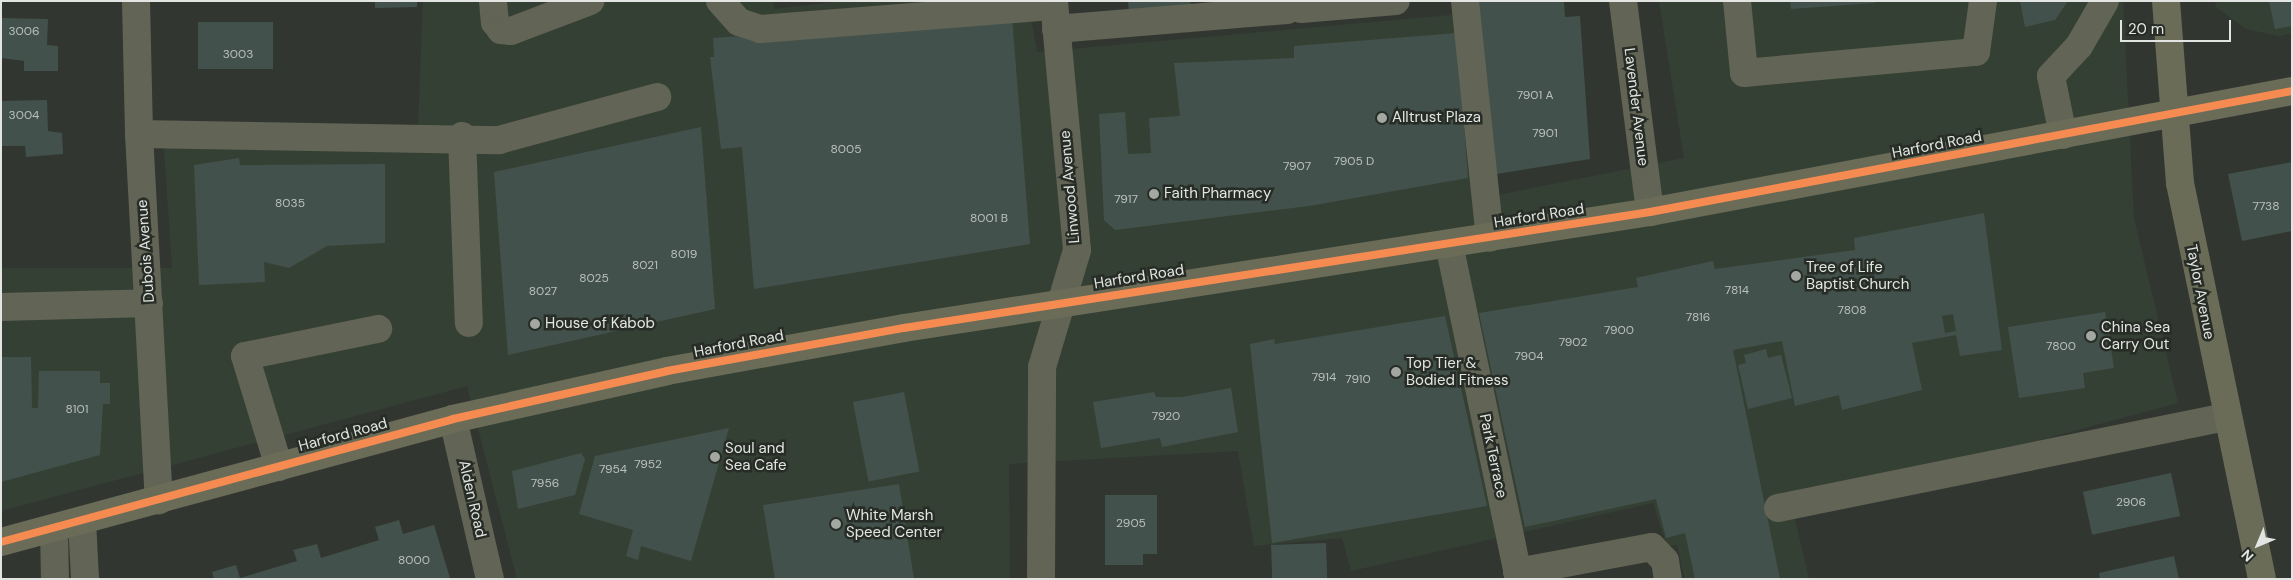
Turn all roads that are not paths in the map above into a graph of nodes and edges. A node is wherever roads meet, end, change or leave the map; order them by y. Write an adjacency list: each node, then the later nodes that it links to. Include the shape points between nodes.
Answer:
1 (136, 1): 16 (street, Dubois Avenue)
2 (493, 1): 3 (street, via 494,22 501,30 510,30)
3 (590, 1)
4 (1396, 1): 12 (street, via 1294,9)
5 (1465, 1): 20 (street)
6 (1623, 1): 19 (street, Lavender Avenue)
7 (1737, 1): 8 (street, via 1744,73 1976,52)
8 (1983, 1)
9 (2105, 1): 17 (street, via 2079,46 2051,76)
10 (2166, 1): 15 (main road, Taylor Avenue)
11 (722, 3): 12 (street, via 739,22 760,29)
12 (1055, 12): 23 (street, Linwood Avenue, via 1076,250)
13 (2292, 91): 15 (main road, Harford Road)
14 (657, 97): 18 (street, via 499,140)
15 (2173, 114): 17 (main road, Harford Road); 27 (main road, Taylor Avenue, via 2193,256)
16 (139, 134): 18 (street); 22 (street, Dubois Avenue)
17 (2063, 135): 19 (main road, Harford Road)
18 (462, 136): 25 (street)
19 (1650, 212): 20 (main road, Harford Road)
20 (1490, 238): 21 (main road, Harford Road)
21 (1449, 244): 23 (main road, Harford Road); 35 (street, Park Terrace)
22 (149, 303): 24 (street); 30 (street, Dubois Avenue)
23 (1060, 303): 28 (main road, Harford Road, via 667,371); 39 (street, Linwood Avenue, via 1042,367)
24 (1, 306)
25 (469, 323)
26 (378, 329): 29 (street, via 245,356)
27 (2227, 417): 31 (street); 41 (main road, Taylor Avenue)
28 (453, 420): 29 (main road, Harford Road); 38 (street, Alden Road)
29 (279, 467): 30 (main road, Harford Road)
30 (159, 500): 32 (main road, Harford Road)
31 (1778, 508)
32 (82, 521): 33 (main road, Harford Road); 37 (street)
33 (54, 529): 34 (main road, Harford Road); 36 (street)
34 (1, 542)
35 (1518, 575): 40 (street, via 1652,547 1665,561)
36 (55, 579)
37 (85, 579)
38 (490, 579)
39 (1041, 579)
40 (1668, 579)
41 (2262, 579)

